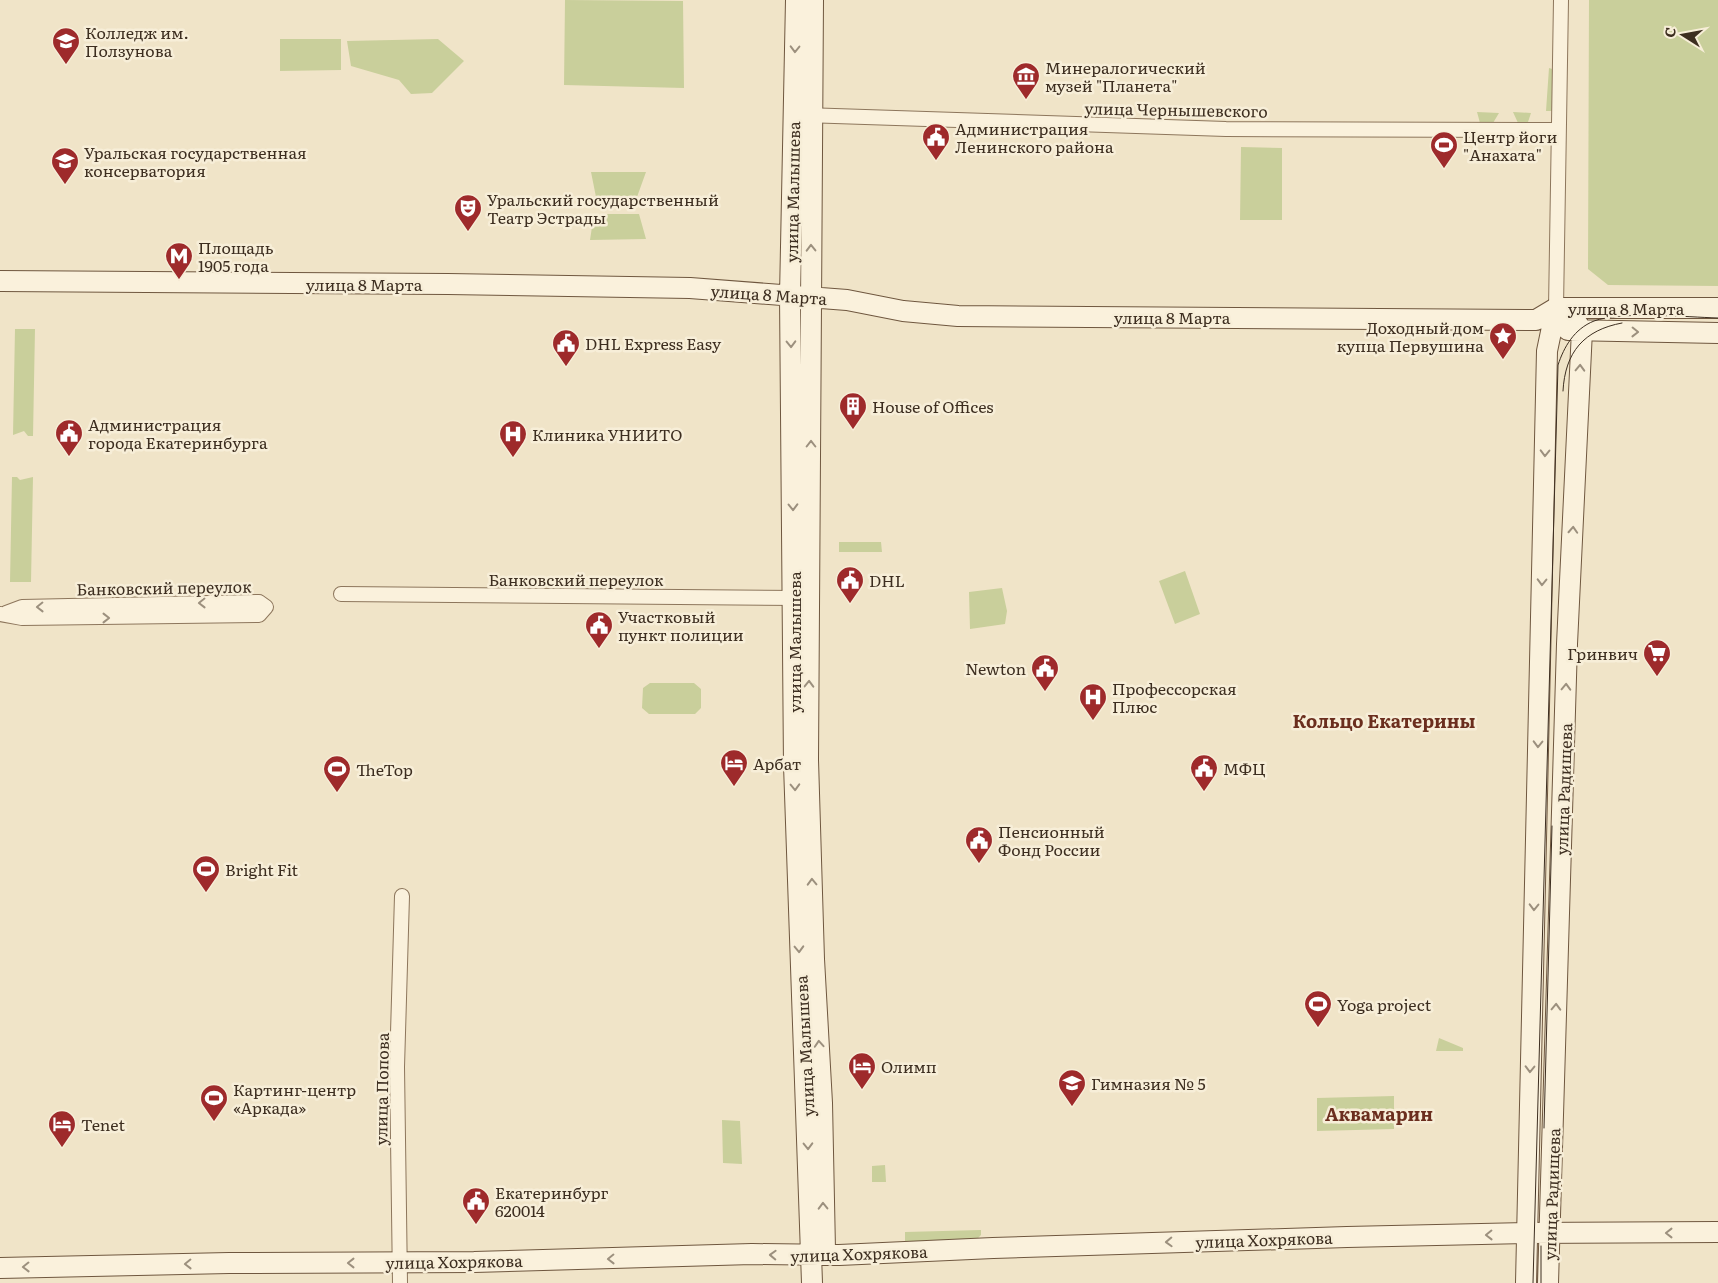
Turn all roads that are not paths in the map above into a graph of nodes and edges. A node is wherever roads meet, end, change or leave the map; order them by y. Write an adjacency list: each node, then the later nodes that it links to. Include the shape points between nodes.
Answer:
1 (796, 0): 4 (main road, улица Малышева, one-way to 4)
2 (814, 0): 4 (main road, улица Малышева)
3 (1561, 0): 5 (street)
4 (803, 115): 5 (street, улица Чернышевского, via 1226,129); 7 (main road, улица Малышева); 8 (main road, улица Малышева, one-way to 4)
5 (1558, 130): 9 (street)
6 (0, 281): 7 (main road, улица 8 Марта, via 690,288)
7 (790, 296): 8 (main road, улица 8 Марта); 15 (main road, улица Малышева, one-way to 15)
8 (812, 297): 11 (main road, улица 8 Марта, via 958,316); 15 (main road, улица Малышева, one-way to 8)
9 (1556, 308): 10 (main road, улица 8 Марта); 11 (main road, улица 8 Марта); 12 (main road, via 1572,316)
10 (1718, 308)
11 (1544, 324): 12 (main road, улица 8 Марта); 20 (main road, улица Радищева, one-way to 20, via 1547,351)
12 (1582, 330): 13 (main road, улица 8 Марта, one-way to 13); 18 (main road, улица Радищева, one-way to 12, via 1567,654)
13 (1718, 333)
14 (341, 594): 15 (street, Банковский переулок)
15 (802, 598): 21 (main road, улица Малышева, via 822,1103)
16 (3, 613): 16 (street, Банковский переулок, one-way to 16, via 22,618 259,615 266,607 259,602 22,607)
17 (402, 896): 22 (street, улица Попова, via 397,1067)
18 (1549, 1232): 19 (main road, улица Хохрякова, one-way to 18); 20 (main road, улица Хохрякова); 28 (main road, улица Радищева)
19 (1718, 1232)
20 (1527, 1233): 21 (main road, улица Хохрякова, one-way to 21); 27 (main road, улица Радищева)
21 (818, 1255): 22 (main road, улица Хохрякова, one-way to 22); 25 (main road, улица Малышева); 26 (main road, улица Малышева)
22 (400, 1262): 23 (main road, улица Хохрякова, one-way to 23); 24 (street, улица Попова)
23 (0, 1268)
24 (400, 1283)
25 (812, 1283)
26 (826, 1283)
27 (1526, 1283)
28 (1548, 1283)

